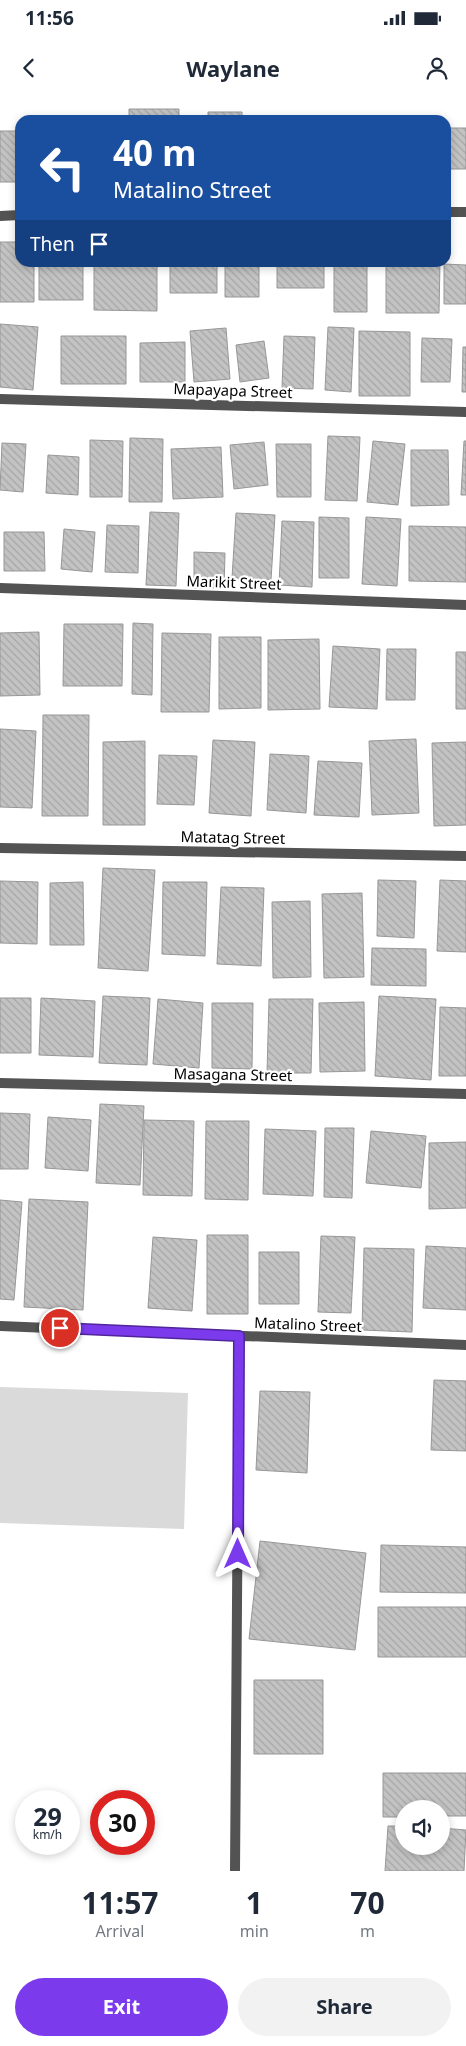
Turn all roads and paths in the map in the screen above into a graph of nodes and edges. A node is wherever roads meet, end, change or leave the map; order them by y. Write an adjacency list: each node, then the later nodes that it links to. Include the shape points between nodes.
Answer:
1 (451, 212): 2 (street)
2 (466, 212)
3 (15, 215): 4 (street)
4 (0, 216)
5 (0, 399): 6 (street, Mapayapa Street)
6 (466, 412)
7 (0, 588): 8 (street, Marikit Street)
8 (466, 605)
9 (0, 848): 10 (street, Matatag Street)
10 (466, 856)
11 (0, 1084): 12 (street, Masagana Street)
12 (466, 1094)
13 (0, 1326): 14 (street, Matalino Street)
14 (239, 1336): 15 (street, Matalino Street); 16 (street)
15 (466, 1345)
16 (235, 1871)

